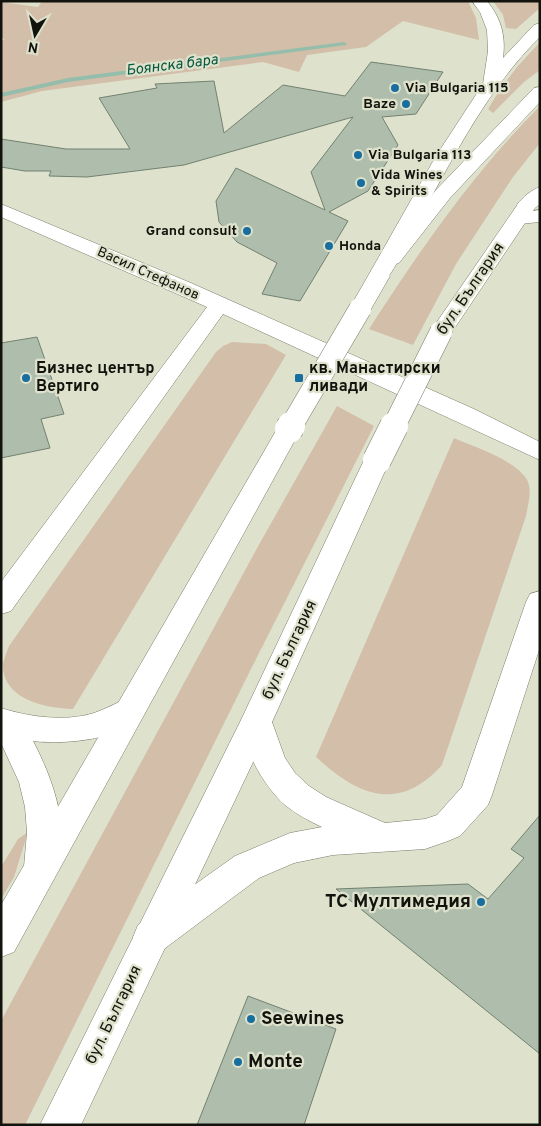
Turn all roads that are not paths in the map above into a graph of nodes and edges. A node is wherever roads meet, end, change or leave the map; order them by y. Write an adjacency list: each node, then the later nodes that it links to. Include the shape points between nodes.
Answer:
1 (479, 1): 3 (main road, via 495,23 497,44)
2 (540, 28): 3 (main road, via 524,42)
3 (491, 84): 8 (main road, via 440,162)
4 (540, 92): 8 (main road, via 443,194)
5 (540, 187): 6 (main road, бул. България)
6 (531, 208): 14 (main road, бул. България, bridge, via 442,332 377,460)
7 (1, 210): 9 (main road, Васил Стефанов)
8 (379, 276): 13 (main road, bridge)
9 (219, 305): 10 (main road, Васил Стефанов); 12 (main road)
10 (540, 452)
11 (540, 602): 16 (main road, via 476,795 448,826 425,834)
12 (1, 603)
13 (130, 710): 15 (main road, via 74,730); 17 (main road)
14 (257, 720): 16 (main road, via 262,745 281,781 306,803); 18 (main road, бул. България)
15 (4, 722): 17 (main road, via 26,757 38,786 44,821)
16 (385, 838): 18 (main road, via 333,840 290,848 247,867)
17 (41, 867): 19 (main road)
18 (151, 937): 20 (main road, бул. България)
19 (1, 940)
20 (60, 1125)

